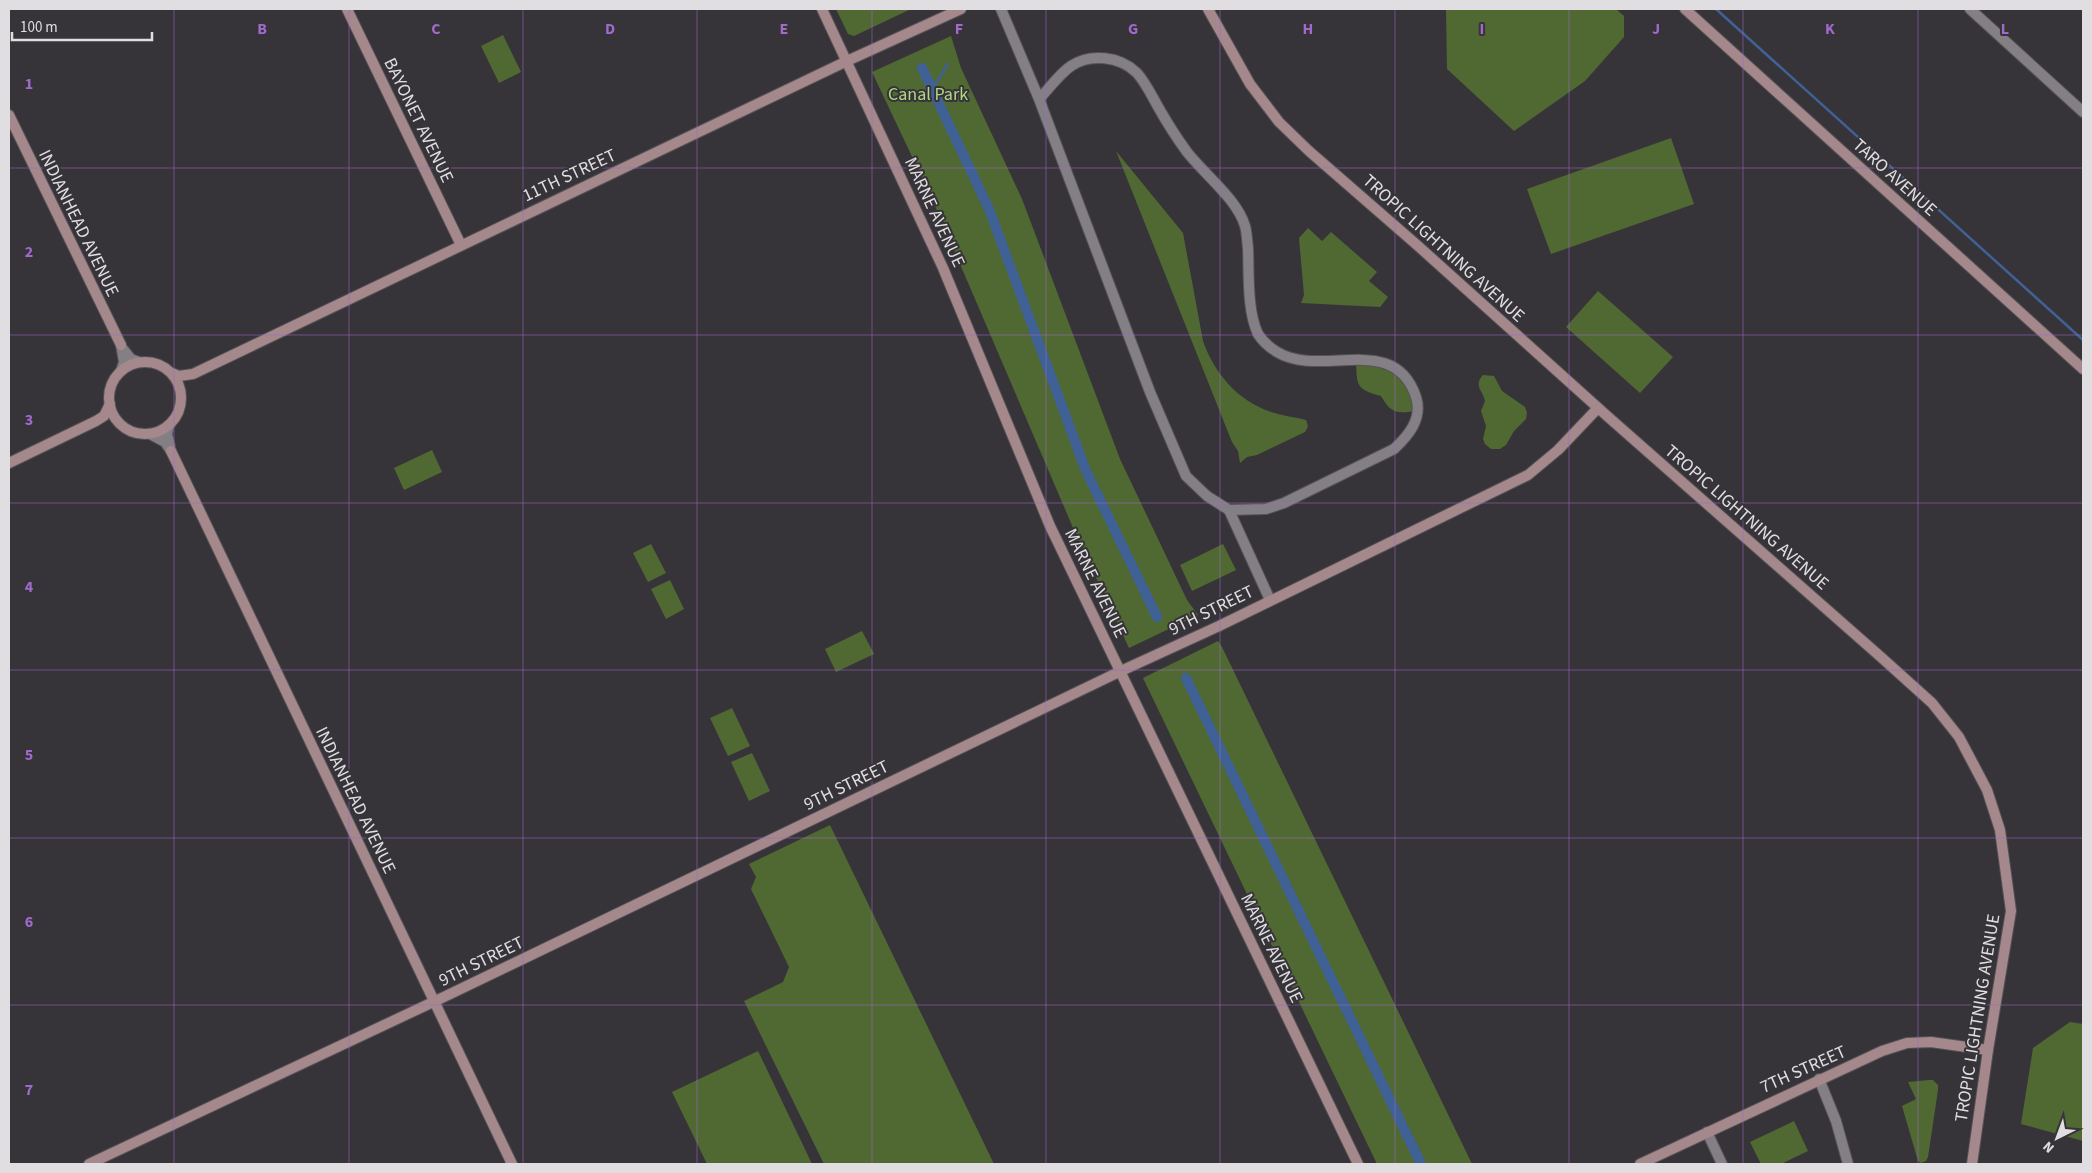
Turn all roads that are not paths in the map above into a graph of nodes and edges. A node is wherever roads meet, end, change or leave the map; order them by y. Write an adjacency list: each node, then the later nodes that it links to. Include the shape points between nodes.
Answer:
1 (347, 9): 12 (street, BAYONET AVENUE)
2 (822, 9): 8 (street, MARNE AVENUE)
3 (961, 9): 8 (street, 11TH STREET)
4 (1001, 9): 9 (street)
5 (1208, 9): 21 (street, TROPIC LIGHTNING AVENUE, via 1250,84 1279,122)
6 (1685, 9): 15 (street, TARO AVENUE)
7 (1970, 9): 10 (street)
8 (847, 61): 12 (street, 11TH STREET); 30 (street, MARNE AVENUE, via 943,268 1050,526)
9 (1039, 99): 28 (street, via 1150,392 1186,476 1207,496); 28 (street, via 1070,67 1090,58 1111,58 1136,72 1173,134 1240,213 1246,228 1252,316 1258,334 1268,346 1285,357 1300,361 1387,363 1397,368 1411,385 1418,411 1407,437 1394,449 1284,503 1266,509)
10 (2083, 112)
11 (9, 114): 13 (street, INDIANHEAD AVENUE)
12 (461, 245): 18 (street, 11TH STREET)
13 (120, 345): 14 (street, via 127,355); 16 (street, via 124,362)
14 (139, 362): 16 (street); 17 (street, via 157,364)
15 (2083, 369)
16 (121, 371): 20 (street, via 111,385)
17 (172, 373): 18 (street, via 179,376); 19 (street)
18 (193, 374): 19 (street)
19 (181, 392): 24 (street, via 180,410)
20 (110, 404): 22 (street, via 104,416); 23 (street)
21 (1598, 408): 29 (street, 9TH STREET, via 1558,450 1528,475); 32 (street, TROPIC LIGHTNING AVENUE, via 1925,697 1959,737 1987,790 2000,830 2011,911)
22 (96, 421): 23 (street, via 111,419); 27 (street)
23 (118, 422): 25 (street, via 131,431)
24 (169, 425): 25 (street); 26 (street, via 167,434)
25 (150, 434): 26 (street, via 159,437)
26 (171, 451): 31 (street, INDIANHEAD AVENUE)
27 (9, 463)
28 (1229, 510): 29 (street)
29 (1270, 600): 30 (street, 9TH STREET)
30 (1121, 671): 31 (street, 9TH STREET); 38 (street, MARNE AVENUE)
31 (434, 1002): 36 (street, 9TH STREET); 37 (street, INDIANHEAD AVENUE)
32 (1988, 1050): 33 (street, 7TH STREET, via 1931,1042 1907,1043); 41 (street, TROPIC LIGHTNING AVENUE)
33 (1819, 1079): 34 (street, 7TH STREET); 40 (street, via 1830,1102)
34 (1707, 1132): 35 (street); 39 (street, 7TH STREET)
35 (1721, 1160)
36 (89, 1164)
37 (512, 1164)
38 (1358, 1164)
39 (1640, 1164)
40 (1848, 1164)
41 (1972, 1164)

